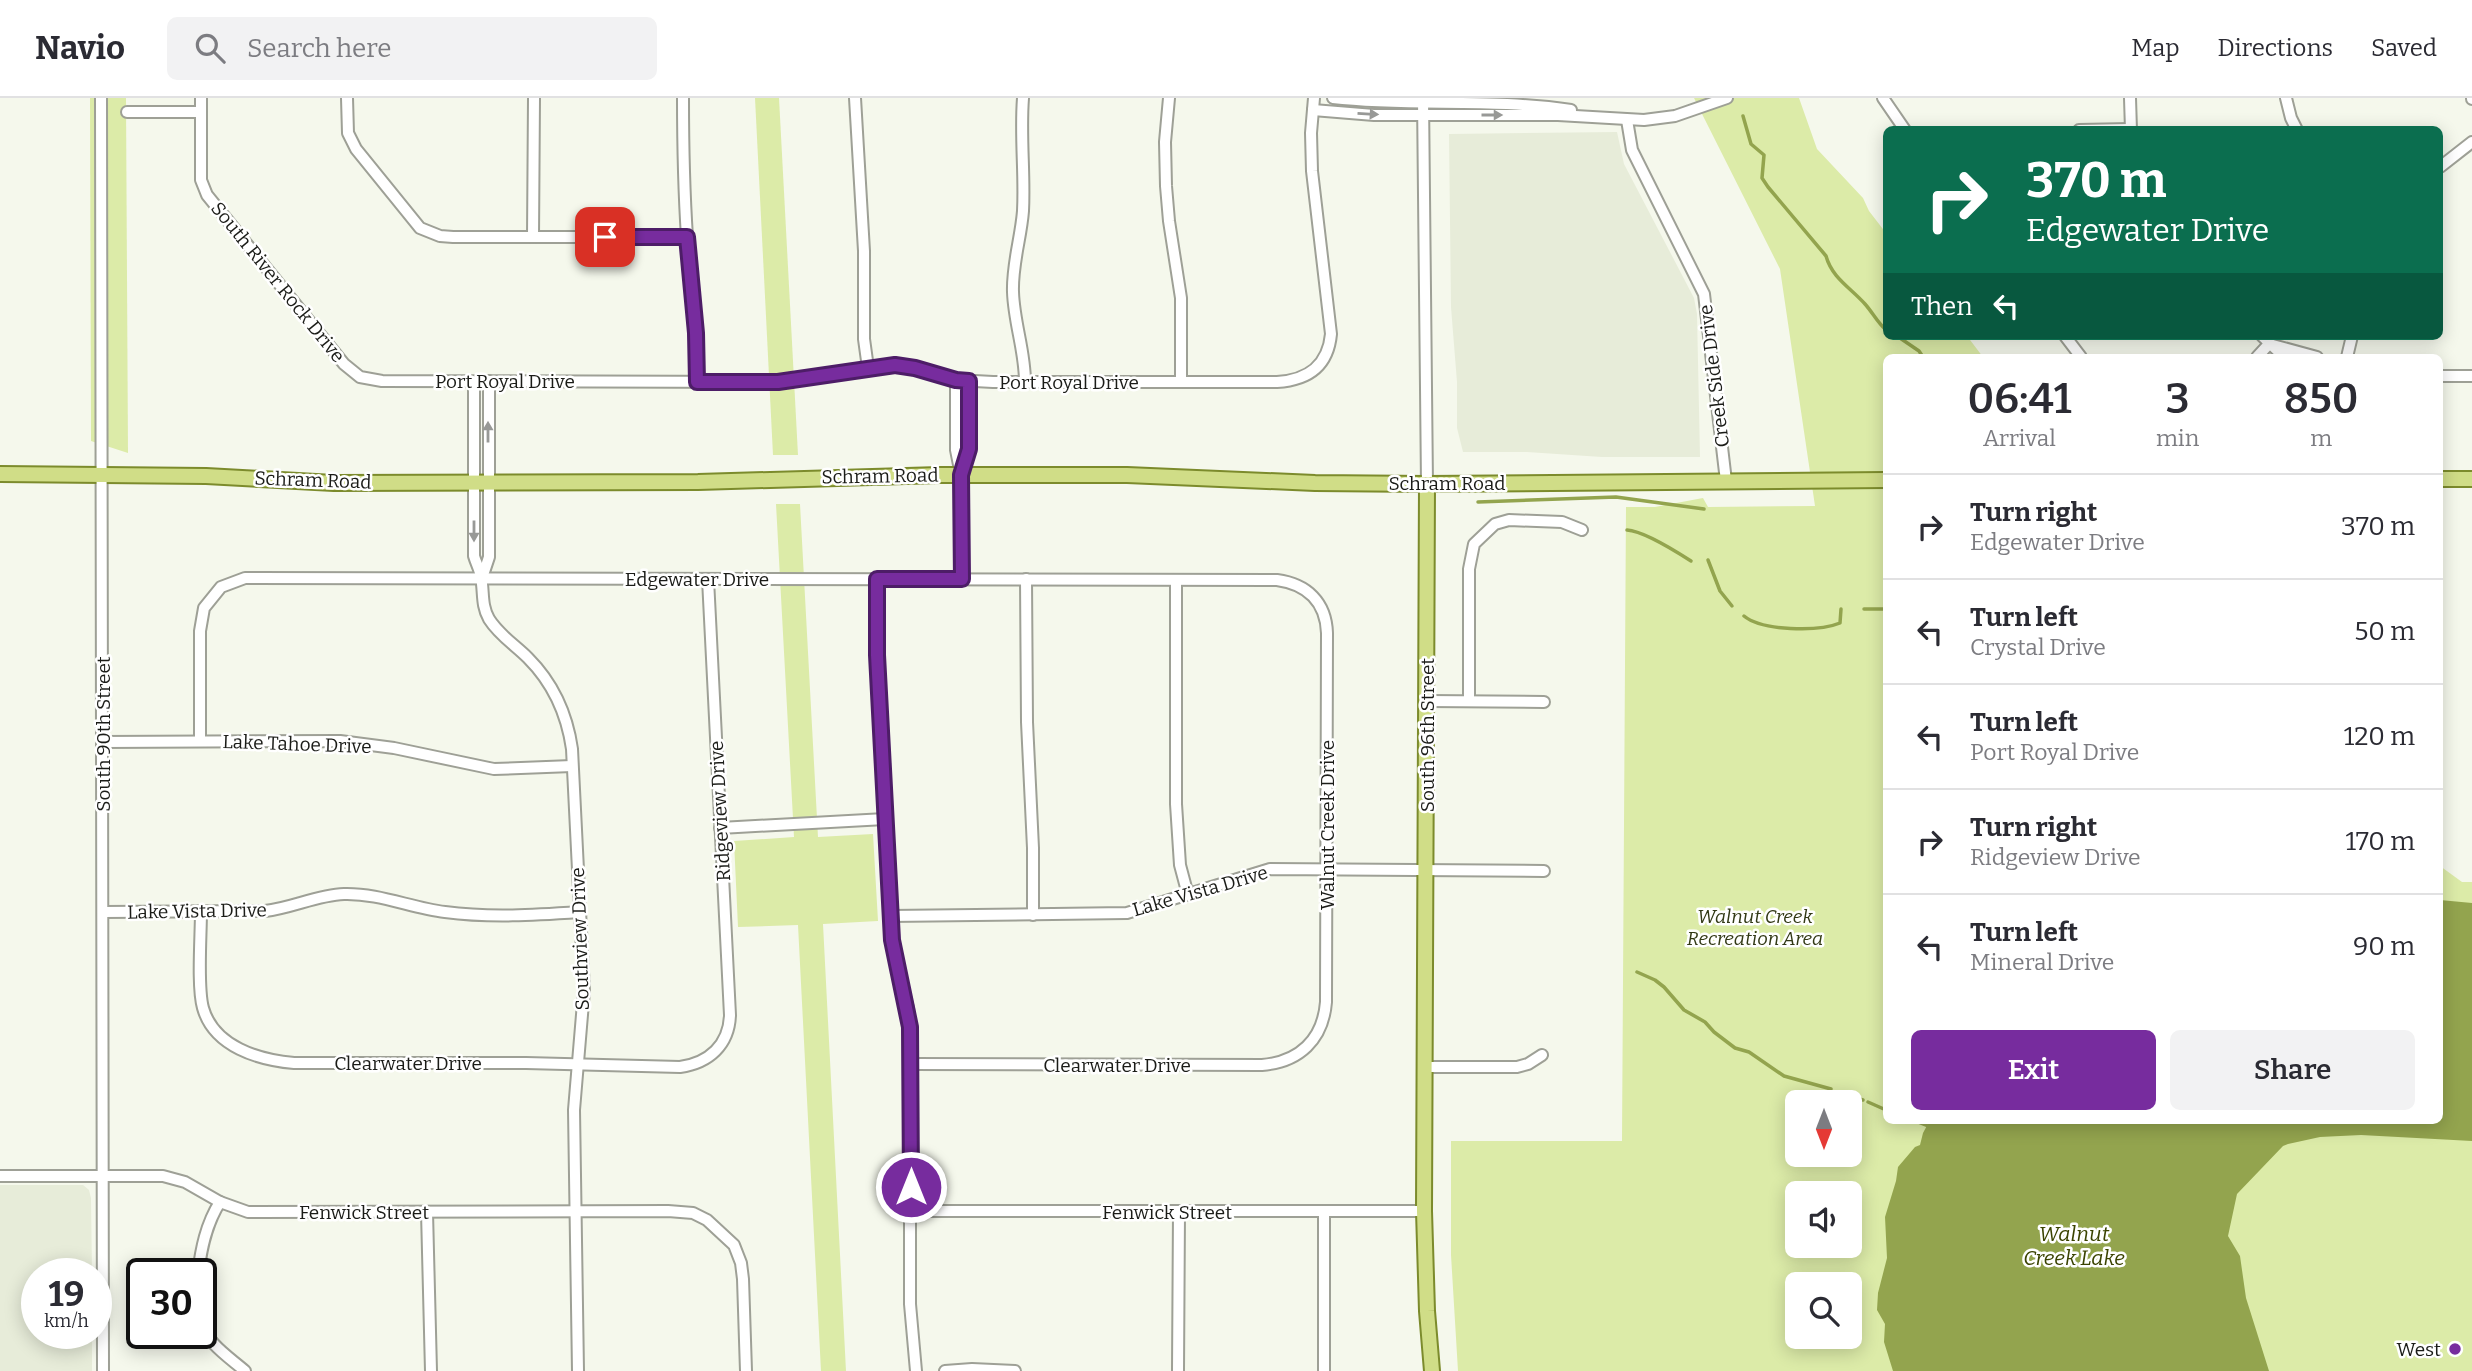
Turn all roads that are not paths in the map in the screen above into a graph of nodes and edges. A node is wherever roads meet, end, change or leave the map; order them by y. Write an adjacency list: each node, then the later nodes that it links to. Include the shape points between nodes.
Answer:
1 (101, 98): 48 (street, South 90th Street)
2 (201, 98): 19 (street, South River Rock Drive)
3 (347, 98): 29 (street, via 348,133 356,149 429,233)
4 (534, 98): 29 (street)
5 (683, 98): 30 (street)
6 (855, 98): 36 (street)
7 (1023, 98): 45 (street, via 1023,211 1013,292)
8 (1168, 98): 46 (street, via 1166,186 1181,298)
9 (1314, 98): 17 (street)
10 (1333, 98): 15 (street)
11 (1727, 98): 23 (street, via 1675,116)
12 (1883, 98): 24 (street)
13 (2130, 98): 25 (street)
14 (2286, 98): 26 (street)
15 (1423, 99): 16 (street); 20 (street, South 96th Street)
16 (1523, 100): 21 (street); 22 (street)
17 (1313, 110): 20 (street, one-way to 20); 46 (street, Port Royal Drive, via 1312,171 1331,334 1325,357 1316,370 1289,381)
18 (127, 111): 19 (street)
19 (201, 112): 39 (street, South River Rock Drive, via 201,180 207,195 344,364)
20 (1424, 115): 21 (street, one-way to 21); 55 (street, South 96th Street)
21 (1523, 115): 22 (street)
22 (1606, 118): 23 (street)
23 (1628, 120): 53 (street, Creek Side Drive, via 1632,150 1704,294)
24 (1902, 126)
25 (2131, 126)
26 (2295, 126)
27 (2472, 142): 28 (street)
28 (2443, 165)
29 (533, 237): 30 (street)
30 (687, 237): 44 (street)
31 (2068, 340): 33 (street)
32 (2266, 340): 34 (street); 35 (street)
33 (2079, 354)
34 (2281, 354)
35 (2308, 354)
36 (868, 368): 40 (street, Port Royal Drive, via 905,366); 44 (street, Port Royal Drive, via 778,382)
37 (2443, 376): 38 (street)
38 (2472, 376)
39 (360, 377): 43 (street, Port Royal Drive)
40 (956, 380): 42 (street, Port Royal Drive); 49 (street)
41 (489, 381): 43 (street, Port Royal Drive); 44 (street, Port Royal Drive); 54 (street, Southview Drive, one-way to 41)
42 (969, 381): 45 (street, Port Royal Drive); 49 (street, via 969,449)
43 (474, 382): 54 (street, Southview Drive)
44 (697, 382)
45 (1026, 382): 46 (street, Port Royal Drive)
46 (1181, 382)
47 (0, 474): 48 (main road, Schram Road)
48 (103, 475): 54 (main road, Schram Road, via 334,483); 68 (street, South 90th Street)
49 (961, 475): 54 (main road, Schram Road); 55 (main road, Schram Road); 60 (street)
50 (1883, 480): 53 (main road, Schram Road)
51 (2443, 480): 52 (main road)
52 (2472, 480)
53 (1726, 481): 55 (main road, Schram Road)
54 (481, 482): 57 (street, Southview Drive, via 489,557)
55 (1427, 484): 64 (main road, South 96th Street)
56 (1581, 530): 65 (street, via 1562,522 1509,520 1495,524 1475,544 1469,569)
57 (482, 578): 58 (street, Edgewater Drive); 67 (street, Edgewater Drive, via 257,578 228,583 209,600 202,618); 69 (street, Southview Drive, via 482,602 490,620 536,666 561,706)
58 (708, 579): 59 (street, Edgewater Drive); 71 (street, Ridgeview Drive)
59 (877, 579): 60 (street, Edgewater Drive); 70 (street)
60 (962, 579): 61 (street, Edgewater Drive)
61 (1026, 579): 62 (street, Edgewater Drive); 79 (street)
62 (1176, 580): 63 (street, Edgewater Drive, via 1286,581 1311,593); 75 (street, via 1177,804 1180,858)
63 (1323, 610): 72 (street, Walnut Creek Drive, via 1327,632)
64 (1427, 701): 65 (street); 73 (main road, South 96th Street)
65 (1469, 701): 66 (street)
66 (1544, 702)
67 (200, 741): 68 (street, Lake Tahoe Drive); 69 (street, Lake Tahoe Drive, via 340,741 495,769)
68 (103, 742): 77 (street, South 90th Street)
69 (572, 766): 78 (street, Southview Drive)
70 (885, 819): 71 (street); 80 (street)
71 (720, 828): 82 (street, Ridgeview Drive, via 730,1005)
72 (1327, 869): 73 (street, Lake Vista Drive); 75 (street, Lake Vista Drive, via 1270,869); 81 (street, Walnut Creek Drive, via 1326,1002)
73 (1426, 870): 74 (street, Lake Vista Drive); 86 (main road, South 96th Street)
74 (1544, 871)
75 (1188, 895): 79 (street, Lake Vista Drive, via 1127,914)
76 (201, 911): 77 (street, Lake Vista Drive); 78 (street, Lake Vista Drive, via 275,910 344,894 493,916); 85 (street, Clearwater Drive, via 202,1006 223,1038 250,1054 294,1063)
77 (103, 912): 88 (street, South 90th Street)
78 (580, 912): 85 (street, Southview Drive, via 584,991)
79 (1033, 915): 80 (street, Lake Vista Drive)
80 (890, 916): 84 (street, via 896,967 910,1017)
81 (1314, 1038): 84 (street, Clearwater Drive, via 1293,1058 1262,1065)
82 (724, 1041): 85 (street, Clearwater Drive, via 710,1056 692,1065)
83 (1542, 1055): 86 (street, via 1517,1067)
84 (911, 1064): 90 (street)
85 (578, 1065): 93 (street, Southview Drive)
86 (1425, 1066): 91 (main road, South 96th Street)
87 (0, 1176): 88 (street, Fenwick Street)
88 (103, 1177): 89 (street, Fenwick Street, via 163,1176 185,1182); 99 (street, South 90th Street)
89 (220, 1202): 92 (street, Fenwick Street, via 248,1212); 96 (street, via 209,1220)
90 (911, 1211): 94 (street, Fenwick Street); 103 (street, via 910,1304)
91 (1424, 1211): 95 (street, Fenwick Street); 108 (main road, South 96th Street)
92 (426, 1212): 93 (street, Fenwick Street); 100 (street)
93 (574, 1212): 101 (street, Southview Drive); 102 (street, Fenwick Street, via 693,1213 728,1237 741,1264)
94 (1179, 1212): 95 (street, Fenwick Street); 106 (street)
95 (1324, 1212): 107 (street)
96 (200, 1258)
97 (217, 1347): 98 (street)
98 (241, 1370)
99 (103, 1371)
100 (431, 1371)
101 (578, 1371)
102 (746, 1371)
103 (916, 1371)
104 (945, 1371): 105 (street)
105 (1015, 1371)
106 (1178, 1371)
107 (1324, 1371)
108 (1432, 1371)

